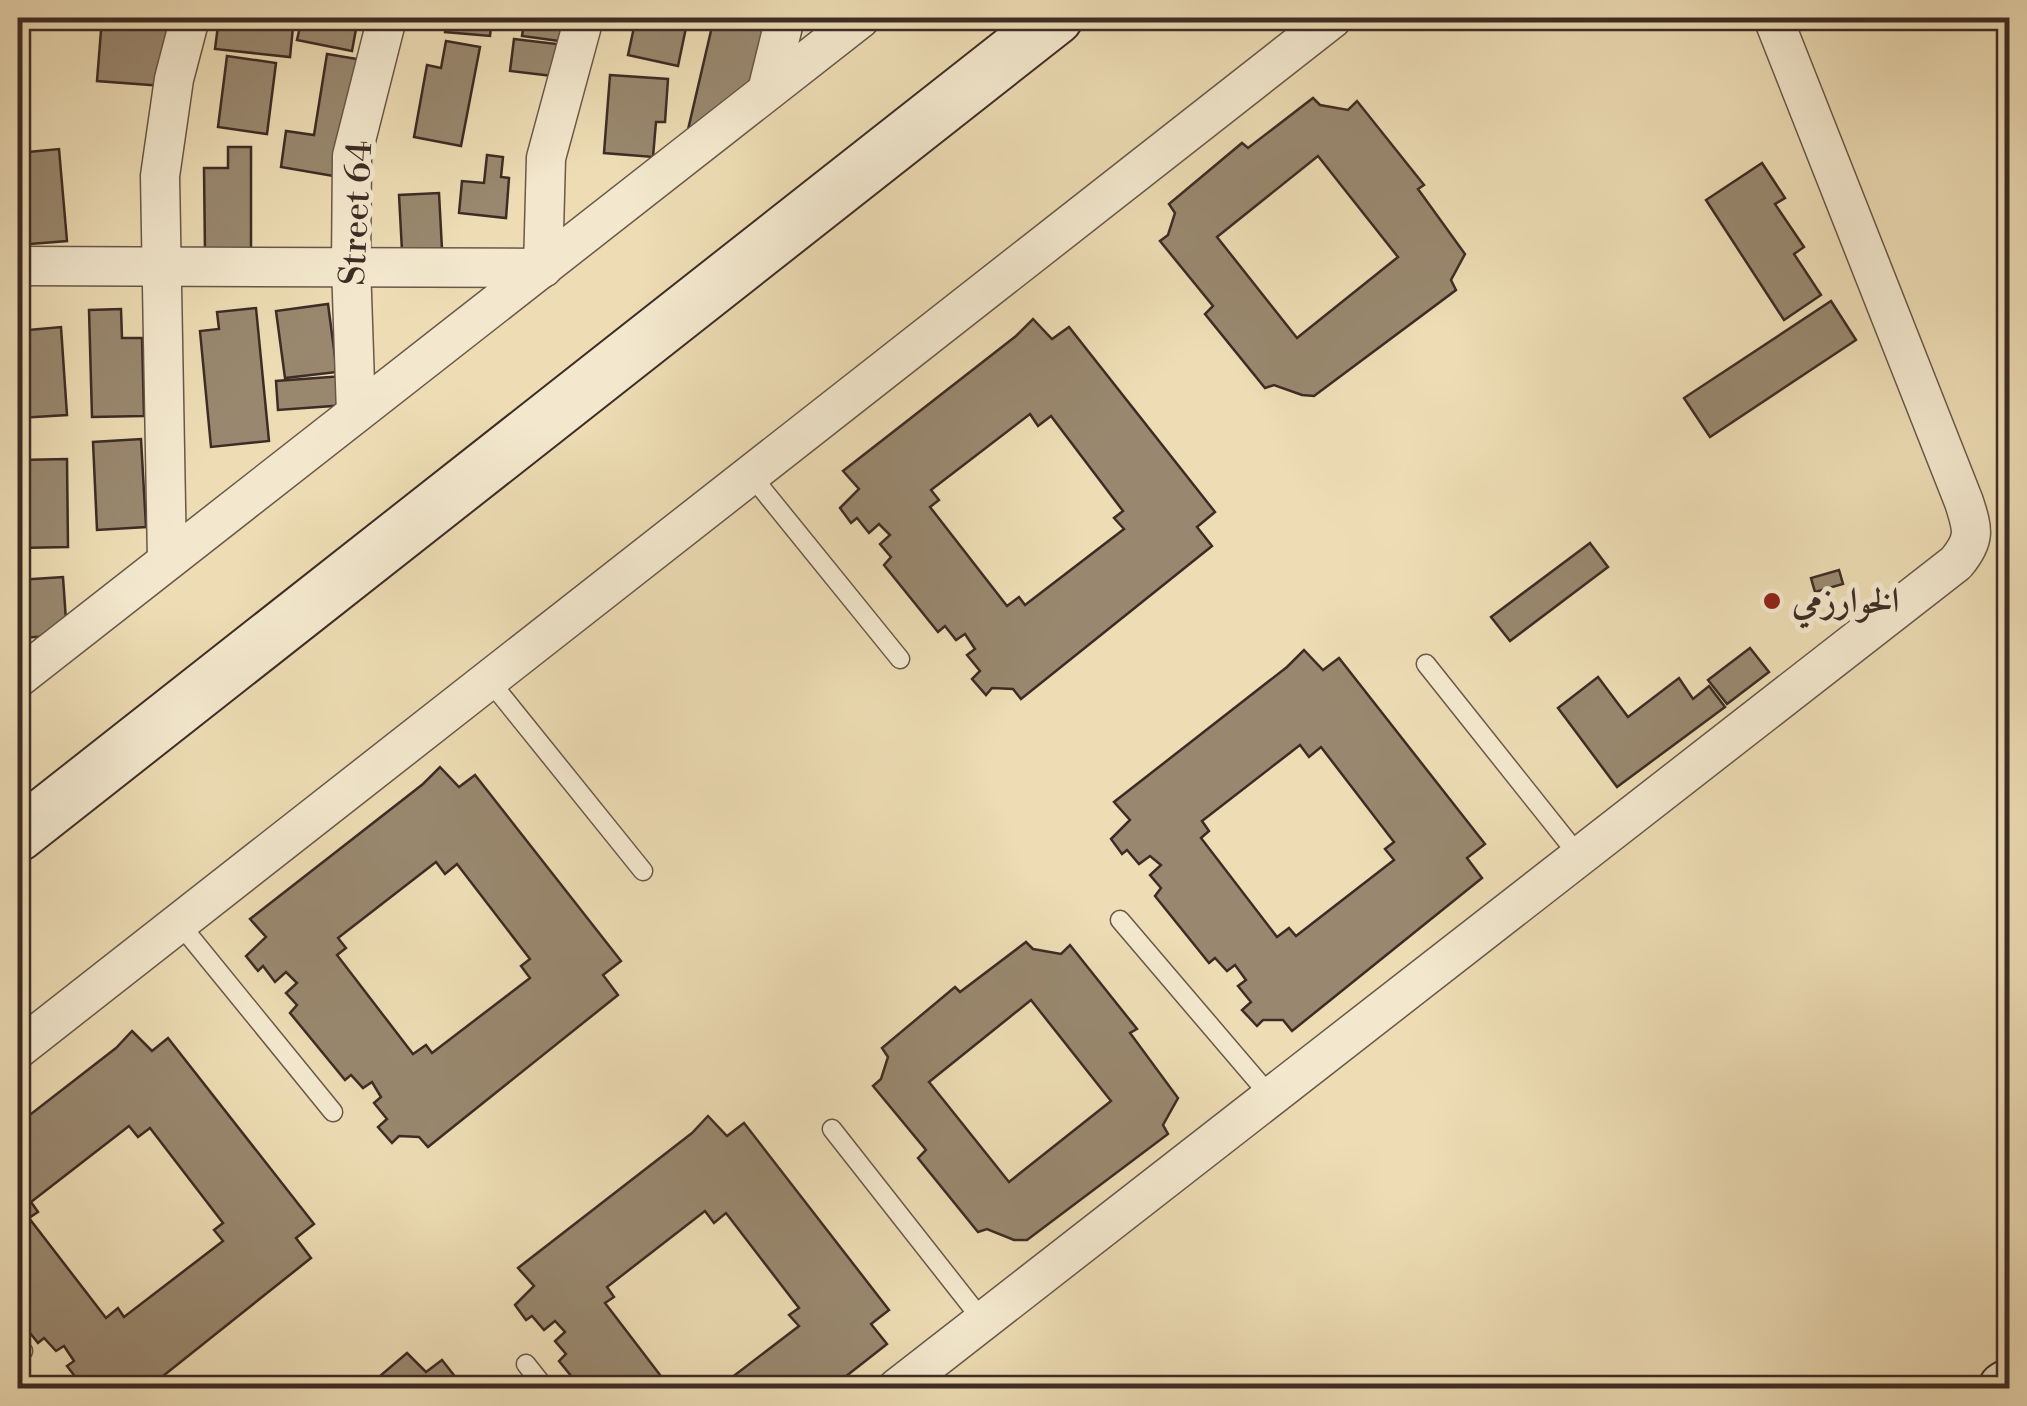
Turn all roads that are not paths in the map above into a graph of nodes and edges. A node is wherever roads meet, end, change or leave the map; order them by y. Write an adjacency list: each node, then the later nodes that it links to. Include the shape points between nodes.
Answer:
1 (190, 18): 13 (street, via 164,134)
2 (388, 18): 10 (street, Street 64, via 352,156)
3 (584, 18): 12 (street, via 546,158)
4 (785, 18): 9 (street)
5 (862, 18): 9 (street)
6 (1056, 18): 21 (main road)
7 (1333, 18): 15 (street)
8 (1773, 18): 22 (street, via 1964,502 1972,528 1968,548)
9 (767, 90): 12 (street)
10 (351, 265): 12 (street); 13 (street); 14 (street, Street 64)
11 (18, 266): 13 (street)
12 (543, 268): 14 (street)
13 (160, 269): 16 (street)
14 (356, 412): 16 (street)
15 (750, 474): 17 (lane); 20 (street)
16 (167, 560): 19 (street)
17 (900, 659)
18 (1426, 664): 22 (lane)
19 (18, 678)
20 (489, 680): 23 (lane); 25 (street)
21 (18, 836)
22 (1579, 856): 27 (street)
23 (643, 871)
24 (1120, 920): 27 (lane)
25 (178, 923): 26 (street); 28 (lane)
26 (18, 1049)
27 (1271, 1097): 30 (street)
28 (333, 1112)
29 (832, 1128): 30 (lane)
30 (983, 1321): 33 (street)
31 (526, 1364): 32 (lane)
32 (545, 1388)
33 (898, 1388)

